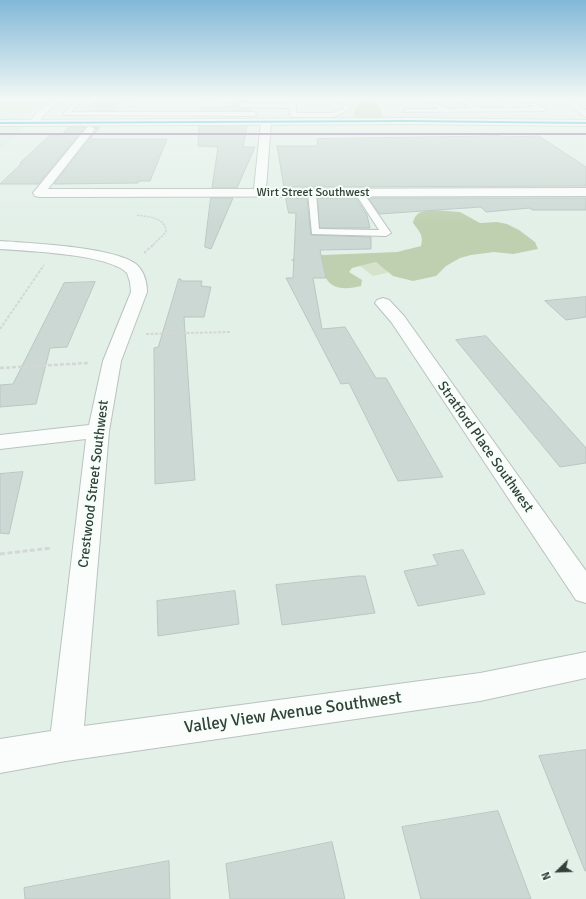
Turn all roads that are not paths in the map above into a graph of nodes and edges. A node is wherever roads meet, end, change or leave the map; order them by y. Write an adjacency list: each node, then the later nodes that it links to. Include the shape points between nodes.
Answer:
1 (81, 140): 4 (street, Wirt Street Southwest, via 39,193)
2 (267, 140): 4 (street)
3 (586, 192): 6 (street, Wirt Street Southwest)
4 (260, 193): 5 (street, Wirt Street Southwest)
5 (312, 193): 6 (street, Wirt Street Southwest); 6 (lane, via 315,232 386,233)
6 (359, 193)
7 (0, 245): 9 (street, Crestwood Street Southwest, via 91,256 117,262 129,267 135,274 139,282 139,292 112,361)
8 (383, 303): 11 (street, Stratford Place Southwest, via 398,320)
9 (98, 431): 10 (street); 13 (street, Crestwood Street Southwest)
10 (0, 442)
11 (586, 592)
12 (586, 665): 13 (street, Valley View Avenue Southwest, via 480,687)
13 (66, 745): 14 (street, Valley View Avenue Southwest)
14 (0, 756)

